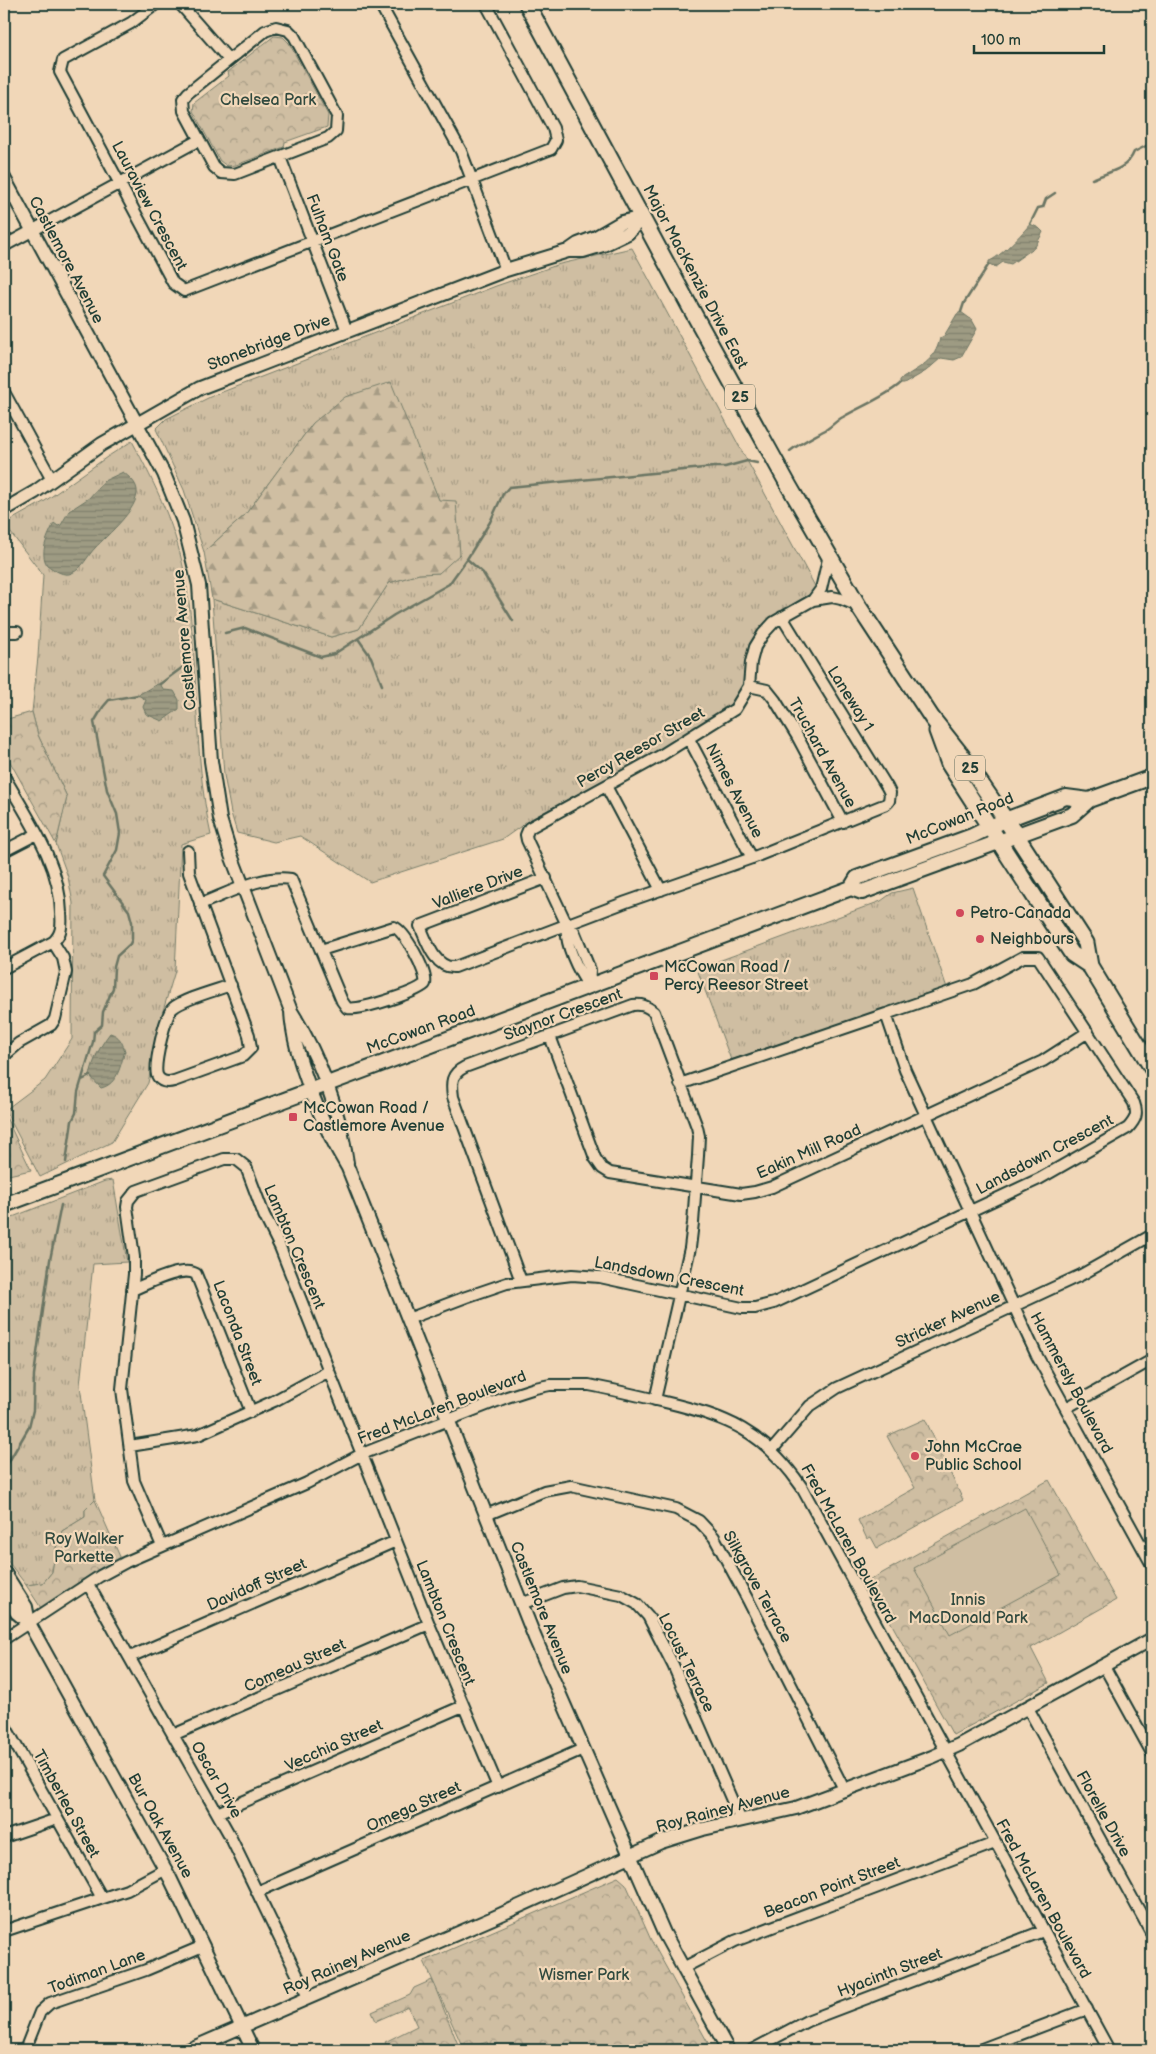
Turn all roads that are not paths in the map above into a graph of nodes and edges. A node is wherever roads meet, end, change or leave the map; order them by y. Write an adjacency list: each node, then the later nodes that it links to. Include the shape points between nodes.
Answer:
1 (156, 4): 11 (street, Lauraview Crescent, via 139,18 60,64 62,78)
2 (180, 4): 6 (street)
3 (380, 4): 10 (street, via 460,151)
4 (486, 4): 10 (street, Lauraview Crescent, via 553,128 556,140 551,150 543,154)
5 (527, 4): 12 (main road, Major MacKenzie Drive East / 25)
6 (229, 60): 7 (street, via 183,99 184,111); 8 (street, via 270,28 288,30 337,116 336,131 332,136)
7 (199, 140): 8 (street, via 214,167 229,175); 11 (street)
8 (280, 156): 14 (street, Fulham Gate)
9 (4, 178): 13 (street, Castlemore Avenue)
10 (472, 180): 14 (street, Lauraview Crescent); 16 (street)
11 (120, 184): 13 (street); 14 (street, Lauraview Crescent, via 173,284 181,290)
12 (643, 217): 16 (street, Stonebridge Drive, via 628,233 603,245 584,251 568,251); 22 (main road, Major MacKenzie Drive East / 25)
13 (32, 230): 15 (street); 19 (street, Castlemore Avenue)
14 (313, 242): 17 (street, Fulham Gate)
15 (4, 246)
16 (506, 270): 17 (street, Stonebridge Drive)
17 (347, 331): 19 (street, Stonebridge Drive, via 200,388)
18 (4, 392): 20 (street)
19 (137, 424): 20 (street, Stonebridge Drive, via 96,448); 45 (street, Castlemore Avenue, via 173,495 194,559 202,615 216,800 224,834)
20 (52, 480): 21 (street, Stonebridge Drive)
21 (4, 510)
22 (828, 555): 23 (street, via 820,589); 24 (main road, Major MacKenzie Drive East / 25)
23 (813, 600): 24 (street, Percy Reesor Street, via 841,599); 25 (street, Percy Reesor Street)
24 (859, 607): 29 (main road, Major MacKenzie Drive East / 25)
25 (782, 617): 28 (street, Percy Reesor Street, via 768,628 755,647); 36 (street, Laneway 1, via 887,787 890,798 886,804)
26 (4, 632): 27 (street)
27 (17, 632)
28 (749, 686): 30 (street, Percy Reesor Street, via 735,709); 36 (street, Truchard Avenue, via 767,690 775,700)
29 (932, 718): 35 (main road, Major MacKenzie Drive East / 25); 37 (main road, Major MacKenzie Drive East / 25, via 948,764)
30 (689, 739): 33 (street, Percy Reesor Street); 43 (street, Nimes Avenue)
31 (4, 776): 38 (street)
32 (1152, 777): 34 (main road, McCowan Road)
33 (606, 786): 44 (street, Percy Reesor Street, via 529,828 527,840); 47 (street)
34 (1089, 800): 35 (main road, McCowan Road, via 1066,797); 39 (main road, McCowan Road, via 1072,815)
35 (1005, 820): 37 (main road, McCowan Road); 39 (main road, Major MacKenzie Drive East / 25)
36 (843, 822): 43 (street)
37 (990, 826): 40 (main road, Major MacKenzie Drive East / 25); 46 (main road, McCowan Road, via 972,836 857,878)
38 (37, 834): 41 (street); 50 (street, via 50,861 60,901 62,927)
39 (1016, 835): 40 (main road, McCowan Road); 52 (main road, Major MacKenzie Drive East / 25, via 1086,943)
40 (999, 842): 46 (main road, McCowan Road, via 862,892); 52 (main road, Major MacKenzie Drive East / 25, via 1072,954)
41 (4, 851)
42 (188, 851): 48 (street, via 189,873)
43 (752, 858): 47 (street)
44 (546, 878): 49 (street, Percy Reesor Street); 49 (street, Valliere Drive, via 420,926 438,962 450,967)
45 (244, 888): 48 (street); 51 (street, via 268,879 291,879); 56 (street, Castlemore Avenue)
46 (851, 888): 55 (main road, McCowan Road)
47 (662, 890): 49 (street)
48 (200, 904): 54 (street)
49 (567, 925): 55 (street, Percy Reesor Street, via 574,931 590,970)
50 (53, 942): 53 (street); 60 (street, via 63,958 66,972 55,1019 51,1025 19,1043)
51 (321, 950): 51 (street, via 347,1008 364,1007 425,984 425,975 408,942 394,926)
52 (1090, 966): 61 (main road, Major MacKenzie Drive East / 25)
53 (4, 968)
54 (231, 985): 54 (street, via 176,1005 166,1016 157,1065 157,1075 164,1082 247,1053 251,1048 252,1042)
55 (589, 986): 62 (main road, McCowan Road)
56 (291, 1011): 62 (street, Castlemore Avenue, via 308,1038); 64 (street, Castlemore Avenue, via 296,1045)
57 (886, 1014): 58 (street, Landsdown Crescent, via 973,984 1028,956 1041,961); 63 (street, Landsdown Crescent); 65 (street, Landsdown Crescent, via 905,1070)
58 (1088, 1032): 65 (street, Eakin Mill Road, via 1043,1061); 69 (street, Landsdown Crescent, via 1134,1103 1136,1120 1128,1128 1039,1179)
59 (550, 1036): 63 (street, Staynor Crescent, via 641,1004 654,1012); 67 (street, Eakin Mill Road, via 595,1158 602,1168 610,1173); 71 (street, Staynor Crescent, via 465,1067 455,1073 451,1082 453,1096)
60 (4, 1056)
61 (1152, 1068)
62 (326, 1084): 64 (main road, McCowan Road); 66 (street, Castlemore Avenue, via 344,1136)
63 (680, 1084): 67 (street, Staynor Crescent, via 699,1136)
64 (312, 1090): 66 (street, Castlemore Avenue, via 330,1139); 68 (main road, McCowan Road)
65 (926, 1116): 67 (street, Eakin Mill Road, via 764,1190 740,1194); 69 (street, Landsdown Crescent)
66 (348, 1168): 75 (street, Castlemore Avenue)
67 (696, 1186): 73 (street, Staynor Crescent, via 694,1223)
68 (4, 1205)
69 (970, 1212): 73 (street, Landsdown Crescent, via 774,1303 742,1308); 74 (street, Hammersly Boulevard)
70 (1152, 1235): 74 (street, Stricker Avenue, via 1081,1275)
71 (521, 1280): 73 (street, Landsdown Crescent, via 572,1275 600,1277); 75 (street, Landsdown Crescent)
72 (132, 1290): 77 (street, Lambton Crescent, via 134,1257 127,1207 132,1195 224,1158 236,1159 246,1167); 80 (street, Laconda Street, via 181,1271 196,1274); 82 (street, Lambton Crescent, via 122,1389)
73 (680, 1295): 78 (street, Staynor Crescent)
74 (1014, 1306): 79 (street, Hammersly Boulevard); 83 (street, Stricker Avenue, via 819,1398)
75 (408, 1319): 81 (street, Castlemore Avenue)
76 (1152, 1360): 79 (street)
77 (329, 1371): 80 (street); 84 (street, Lambton Crescent)
78 (655, 1400): 81 (street, Fred McLaren Boulevard, via 589,1385 550,1385 524,1391); 83 (street, Fred McLaren Boulevard, via 730,1422)
79 (1066, 1408): 88 (street, Hammersly Boulevard)
80 (251, 1412): 82 (street, via 188,1438)
81 (448, 1420): 84 (street, Fred McLaren Boulevard); 85 (street, Castlemore Avenue)
82 (130, 1446): 87 (street, Lambton Crescent, via 136,1486)
83 (772, 1450): 105 (street, Fred McLaren Boulevard, via 801,1486)
84 (362, 1454): 86 (street, Lambton Crescent); 87 (street, Fred McLaren Boulevard, via 306,1483)
85 (486, 1515): 92 (street, Castlemore Avenue); 108 (street, Silkgrove Terrace, via 544,1491 570,1486 676,1509 699,1522 714,1537)
86 (396, 1542): 94 (street, Lambton Crescent); 97 (street, Davidoff Street)
87 (162, 1546): 90 (street, Fred McLaren Boulevard)
88 (1152, 1565)
89 (4, 1572): 93 (street, Bur Oak Avenue, via 26,1607)
90 (88, 1584): 93 (street, Fred McLaren Boulevard); 97 (street, Oscar Drive)
91 (4, 1594): 93 (street, Bur Oak Avenue, via 17,1613)
92 (521, 1604): 104 (street, Castlemore Avenue); 111 (street, Locust Terrace, via 576,1586 621,1595 637,1604 648,1616 673,1665)
93 (29, 1623): 95 (street, Fred McLaren Boulevard); 115 (street, Bur Oak Avenue)
94 (429, 1624): 99 (street, Lambton Crescent); 102 (street, Comeau Street)
95 (4, 1639)
96 (1152, 1639): 98 (street, Roy Rainey Avenue)
97 (130, 1657): 102 (street, Oscar Drive)
98 (1104, 1666): 100 (street, Roy Rainey Avenue); 106 (street)
99 (462, 1706): 107 (street, Lambton Crescent); 109 (street, Vecchia Street)
100 (1028, 1708): 105 (street, Roy Rainey Avenue); 120 (street, Florelle Drive)
101 (4, 1724): 103 (street, Timberlea Street)
102 (173, 1735): 109 (street, Oscar Drive)
103 (8, 1741): 110 (street, Timberlea Street)
104 (583, 1749): 107 (street, Omega Street); 114 (street, Castlemore Avenue)
105 (945, 1751): 108 (street, Roy Rainey Avenue); 113 (street, Fred McLaren Boulevard)
106 (1152, 1753)
107 (498, 1787): 116 (street, Omega Street)
108 (844, 1790): 111 (street, Roy Rainey Avenue, via 796,1808)
109 (218, 1814): 116 (street, Oscar Drive)
110 (57, 1819): 112 (street); 117 (street, Timberlea Street)
111 (741, 1821): 114 (street, Roy Rainey Avenue, via 679,1836)
112 (4, 1837)
113 (995, 1843): 119 (street, Fred McLaren Boulevard); 122 (street, Beacon Point Street, via 735,1941)
114 (630, 1856): 122 (street, Castlemore Avenue); 123 (street, Roy Rainey Avenue)
115 (166, 1869): 117 (street, via 126,1890); 121 (street, Bur Oak Avenue)
116 (257, 1892): 123 (street, Oscar Drive)
117 (102, 1898): 118 (street)
118 (4, 1931)
119 (1044, 1931): 124 (street, Fred McLaren Boulevard); 130 (street, Hyacinth Street, via 807,2020)
120 (1152, 1934)
121 (203, 1946): 125 (street, Bur Oak Avenue); 126 (street, Todiman Lane, via 146,1970 50,2002 40,2012)
122 (683, 1968): 129 (street, Castlemore Avenue)
123 (308, 1997): 125 (street, Roy Rainey Avenue)
124 (1087, 2009): 131 (street); 132 (street, Fred McLaren Boulevard)
125 (242, 2028): 127 (street, Roy Rainey Avenue); 128 (street, Bur Oak Avenue)
126 (25, 2050)
127 (188, 2050)
128 (253, 2050)
129 (728, 2050)
130 (752, 2050)
131 (979, 2050)
132 (1109, 2050)

